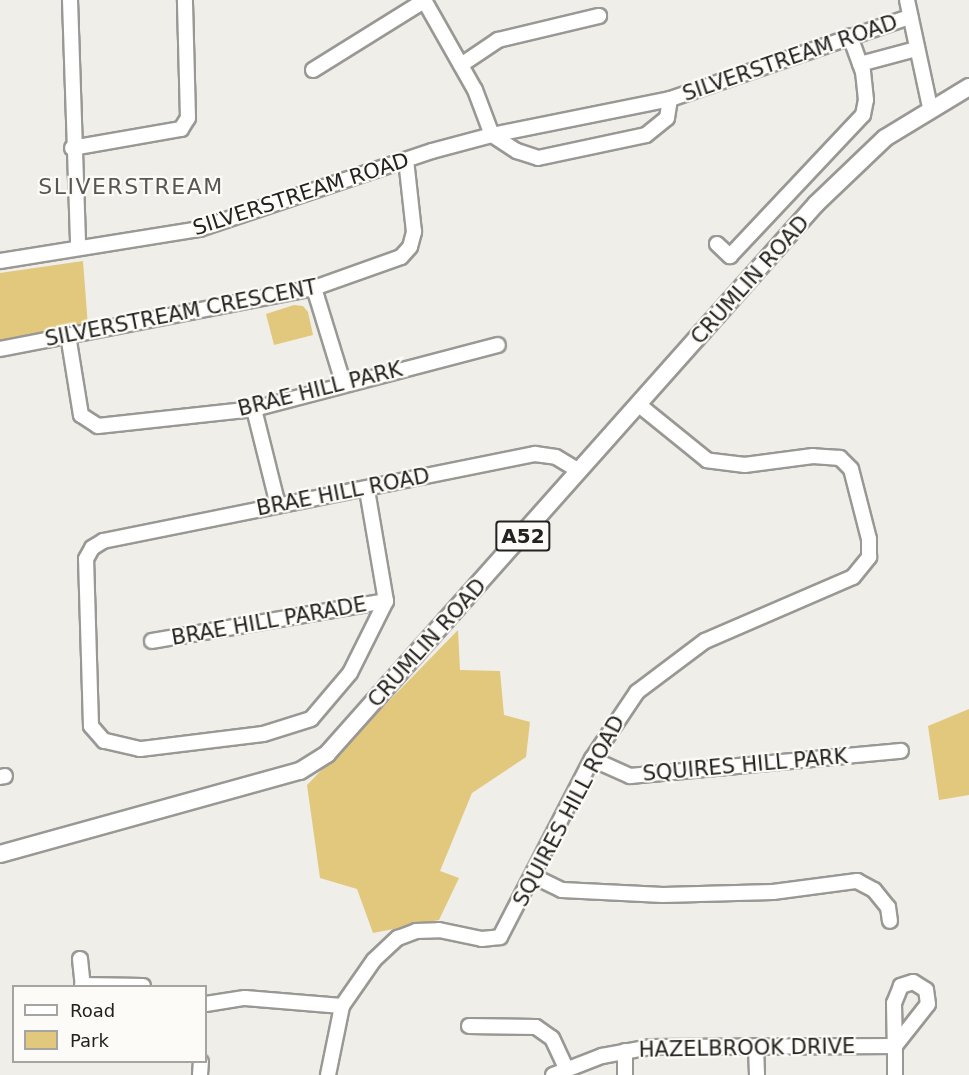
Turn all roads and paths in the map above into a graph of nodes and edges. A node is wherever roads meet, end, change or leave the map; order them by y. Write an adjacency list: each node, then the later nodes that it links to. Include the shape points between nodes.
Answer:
1 (70, 0): 16 (street)
2 (185, 0): 16 (street, via 188,118 181,129)
3 (424, 0): 10 (street); 11 (street)
4 (907, 0): 6 (street)
5 (599, 16): 10 (street, via 498,40)
6 (910, 17): 7 (street, SILVERSTREAM ROAD); 8 (street)
7 (850, 36): 9 (street); 13 (street, SILVERSTREAM ROAD)
8 (916, 49): 9 (street); 14 (street)
9 (860, 64): 18 (street, via 866,100 862,115 730,256)
10 (461, 65): 15 (street)
11 (313, 70)
12 (969, 87): 14 (main road, CRUMLIN ROAD / A52)
13 (670, 99): 15 (street, SILVERSTREAM ROAD); 15 (street, SILVERSTREAM ROAD, via 667,118 646,135 538,158)
14 (930, 107): 26 (main road, CRUMLIN ROAD / A52, via 885,138 816,204)
15 (492, 135): 17 (street, SILVERSTREAM ROAD)
16 (72, 148): 19 (street)
17 (405, 160): 19 (street, SILVERSTREAM ROAD, via 199,229); 21 (street, SILVERSTREAM CRESCENT, via 414,232 410,247 401,256)
18 (717, 244)
19 (78, 246): 20 (street, SILVERSTREAM ROAD)
20 (0, 261)
21 (314, 288): 22 (street, SILVERSTREAM CRESCENT); 25 (street)
22 (68, 335): 24 (street, SILVERSTREAM CRESCENT); 27 (street, BRAE HILL PARK, via 81,415 98,426)
23 (498, 345): 25 (street, BRAE HILL PARK)
24 (0, 350)
25 (343, 382): 27 (street, BRAE HILL PARK)
26 (639, 405): 28 (main road, CRUMLIN ROAD / A52); 34 (street, SQUIRES HILL ROAD, via 707,460 745,465 813,456 840,458 851,469 869,539 869,557 853,577 705,640 668,666 637,692)
27 (254, 409): 30 (street)
28 (579, 471): 29 (street, BRAE HILL ROAD, via 556,458 535,454); 35 (main road, CRUMLIN ROAD / A52, via 327,754 300,771)
29 (367, 490): 30 (street, BRAE HILL ROAD); 31 (street)
30 (278, 505): 31 (street, BRAE HILL ROAD, via 103,541 92,548 86,559 91,726 104,741 140,748 262,734 311,719 350,673)
31 (386, 601): 32 (street, BRAE HILL PARADE)
32 (152, 641)
33 (901, 751): 34 (street, SQUIRES HILL PARK, via 630,776)
34 (592, 759): 36 (street, SQUIRES HILL ROAD)
35 (0, 854)
36 (532, 876): 37 (street, via 562,890 642,895 773,892 857,881 874,890 888,907); 41 (street, SQUIRES HILL ROAD, via 500,937 482,939 439,930 416,931 398,938 374,960)
37 (890, 921)
38 (81, 959): 39 (street)
39 (82, 985)
40 (207, 1004): 41 (street, via 245,998)
41 (342, 1006): 46 (street)
42 (468, 1026): 45 (street, via 536,1027 552,1038)
43 (756, 1046): 44 (street, HAZELBROOK DRIVE); 49 (street); 50 (street, HAZELBROOK DRIVE, via 895,1046)
44 (625, 1051): 45 (street, HAZELBROOK DRIVE); 48 (street)
45 (566, 1068): 47 (street, HAZELBROOK DRIVE)
46 (328, 1075)
47 (553, 1075)
48 (625, 1075)
49 (756, 1075)
50 (895, 1075)

